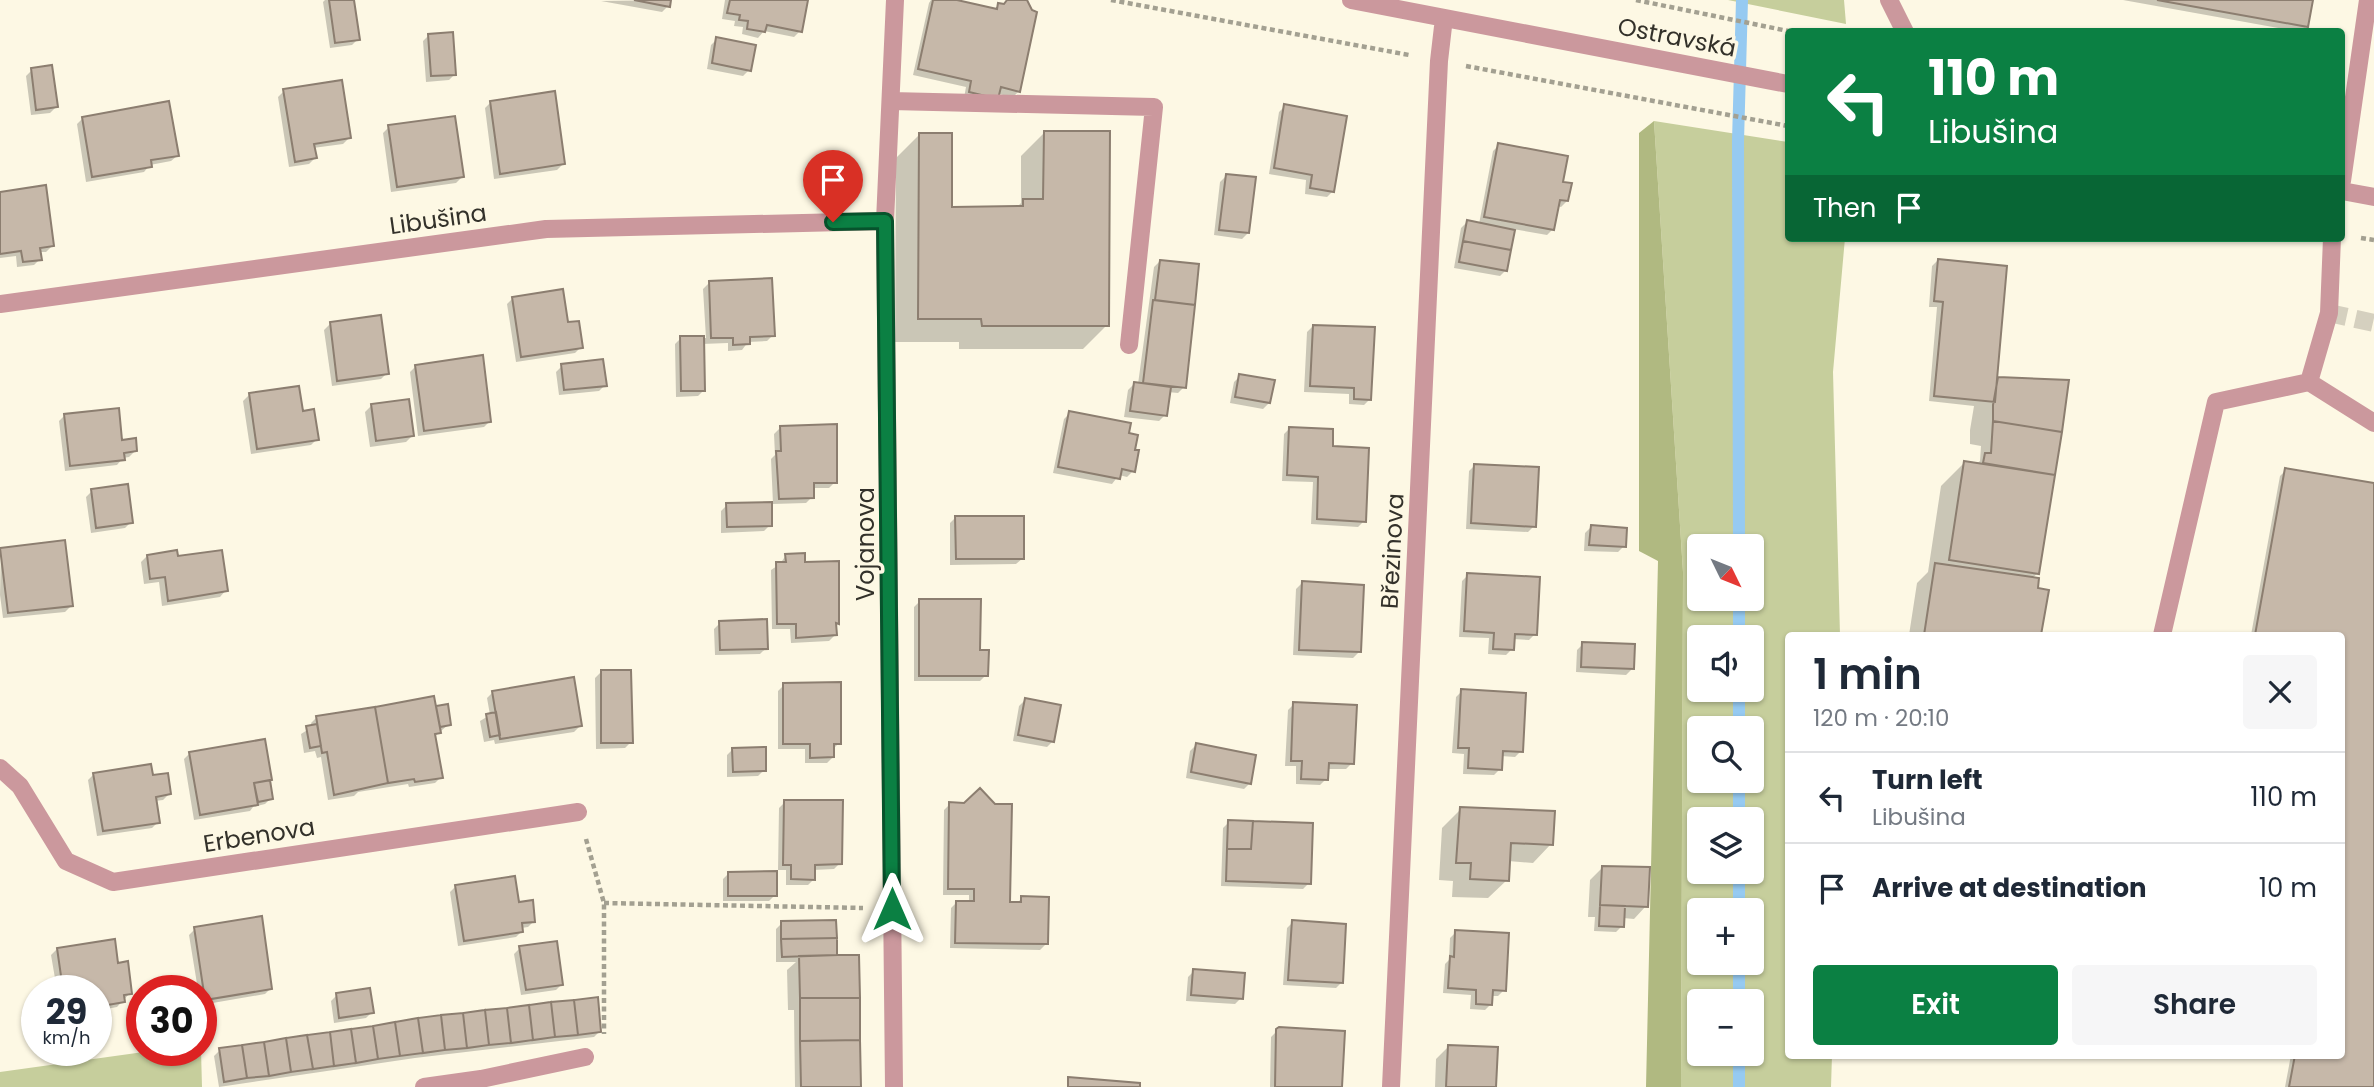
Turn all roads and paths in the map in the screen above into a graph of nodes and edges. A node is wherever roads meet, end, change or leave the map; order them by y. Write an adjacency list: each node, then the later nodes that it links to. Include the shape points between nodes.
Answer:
1 (895, 0): 12 (street, Vojanova)
2 (1111, 0): 10 (path)
3 (1351, 0): 7 (street, Ostravská)
4 (1636, 0): 9 (path)
5 (1889, 0): 8 (street)
6 (2368, 0): 14 (street)
7 (1444, 18): 10 (street, Březinova); 11 (street, Ostravská)
8 (1903, 28)
9 (1785, 30)
10 (1439, 61): 13 (path); 32 (street, Březinova)
11 (1785, 82)
12 (891, 101): 17 (street, Vojanova); 20 (street, via 1154,107)
13 (1785, 125)
14 (2345, 160)
15 (2345, 192): 16 (street)
16 (2374, 197)
17 (885, 221): 19 (street, Libušina, via 546,229); 27 (street, Vojanova)
18 (2332, 242): 21 (street, via 2329,313)
19 (0, 304)
20 (1129, 345)
21 (2309, 382): 22 (street); 23 (street, via 2216,402)
22 (2374, 423)
23 (2163, 632)
24 (0, 768): 25 (street, Erbenova, via 20,786 66,861 113,882)
25 (578, 811): 26 (path)
26 (604, 903): 27 (path); 28 (path, via 604,1046)
27 (892, 909): 31 (street, Vojanova)
28 (584, 1057): 29 (street)
29 (482, 1083): 30 (street)
30 (424, 1087)
31 (894, 1087)
32 (1391, 1087)

